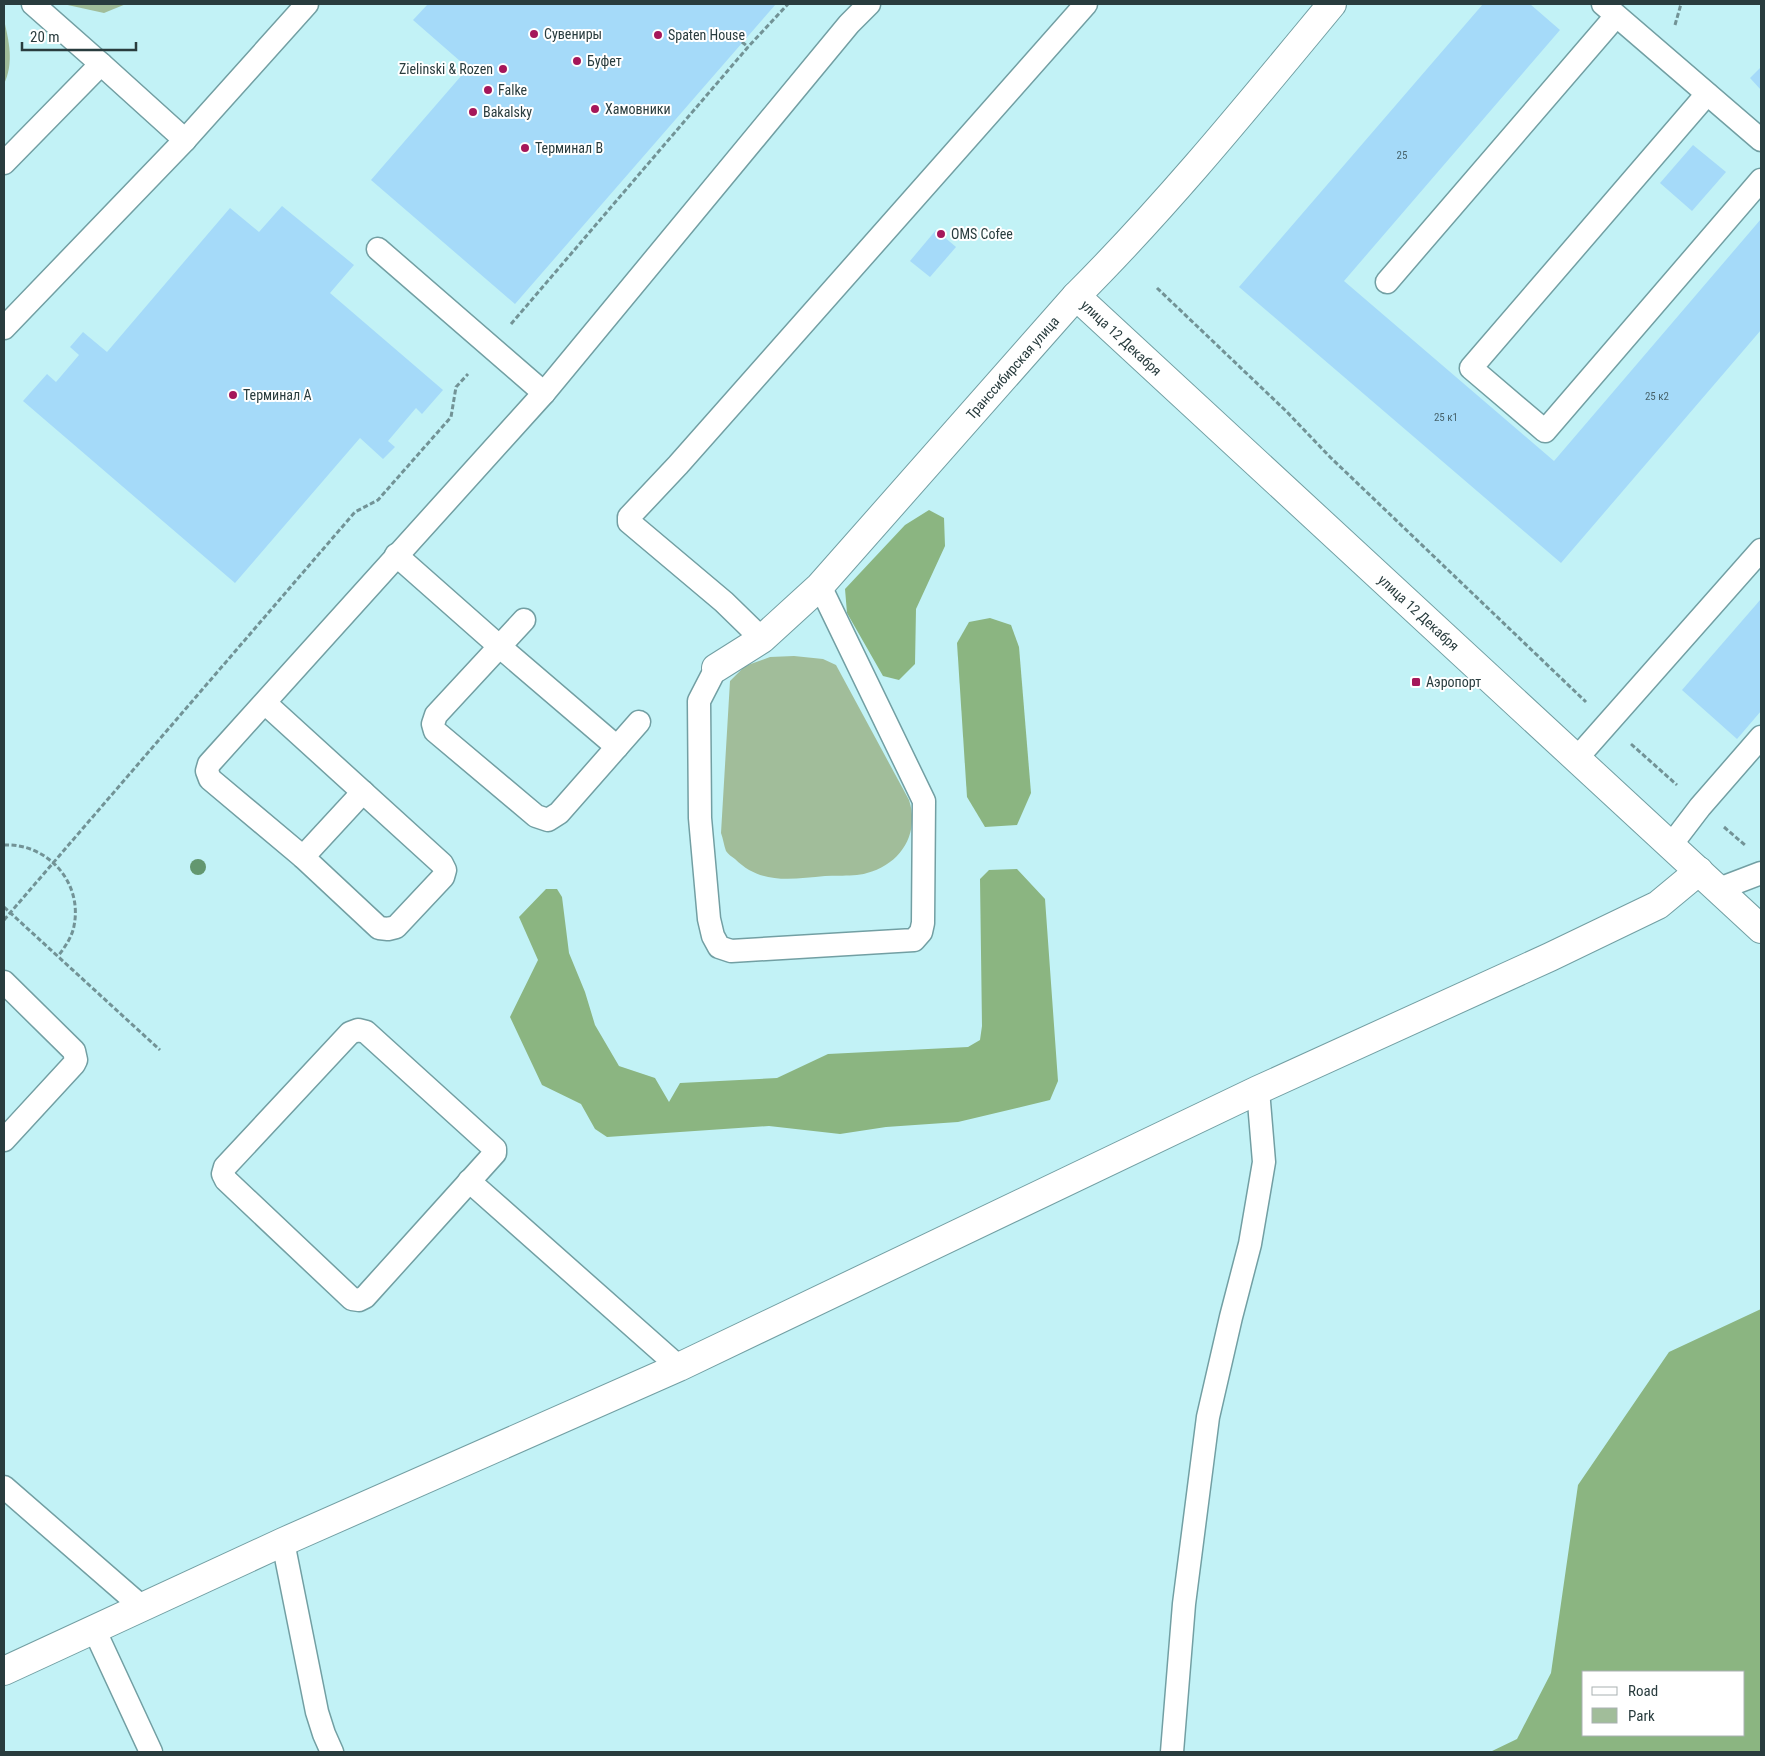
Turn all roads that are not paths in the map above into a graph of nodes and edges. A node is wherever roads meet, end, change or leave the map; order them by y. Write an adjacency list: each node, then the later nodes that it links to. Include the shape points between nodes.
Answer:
1 (33, 4): 7 (lane)
2 (307, 4): 9 (lane)
3 (869, 4): 17 (lane, via 849,24)
4 (1086, 4): 22 (lane, via 629,517 629,522 724,602)
5 (1332, 4): 15 (street, Транссибирская улица, via 1125,246)
6 (1610, 10): 8 (lane); 14 (lane)
7 (101, 64): 9 (lane); 11 (lane)
8 (1707, 94): 10 (lane); 12 (lane, via 1471,368 1545,431)
9 (185, 140): 16 (lane)
10 (1761, 140)
11 (4, 164)
12 (1761, 180)
13 (378, 249): 17 (lane)
14 (1387, 282)
15 (1076, 296): 20 (street, Транссибирская улица); 29 (street, улица 12 Декабря)
16 (4, 328)
17 (544, 393): 19 (lane)
18 (1761, 550): 29 (lane)
19 (396, 555): 23 (lane); 25 (lane)
20 (820, 586): 22 (street, Транссибирская улица); 24 (lane, via 924,801 923,923 914,940 732,951 719,947 710,919 700,818 698,700)
21 (524, 620): 23 (lane)
22 (762, 639): 24 (street, Транссибирская улица)
23 (500, 646): 28 (lane); 28 (lane, via 436,715 435,731 536,816 548,820 559,814)
24 (716, 668)
25 (265, 703): 30 (lane); 32 (lane, via 209,764 207,771 210,779)
26 (639, 722): 28 (lane)
27 (1761, 737): 31 (lane)
28 (618, 747)
29 (1577, 758): 31 (street, улица 12 Декабря)
30 (363, 792): 32 (lane); 32 (lane, via 442,864 446,870 443,877 396,927 379,928)
31 (1671, 844): 33 (street, улица 12 Декабря)
32 (303, 857)
33 (1699, 871): 35 (street, улица 12 Декабря); 38 (street, via 1658,905 1550,958)
34 (1761, 873): 35 (lane)
35 (1719, 889): 36 (street, улица 12 Декабря)
36 (1761, 929)
37 (4, 982): 39 (lane, via 74,1051 76,1060)
38 (1258, 1090): 41 (street); 49 (lane, via 1264,1162 1250,1244 1208,1417 1184,1604)
39 (4, 1140)
40 (469, 1182): 40 (lane, via 495,1149 366,1032 358,1030 350,1033 225,1167 223,1174 352,1299 359,1300); 41 (lane)
41 (679, 1367): 43 (street)
42 (4, 1486): 44 (lane)
43 (283, 1542): 44 (street); 48 (lane, via 317,1712)
44 (142, 1607): 45 (street)
45 (94, 1629): 46 (street); 47 (lane)
46 (4, 1671)
47 (151, 1752)
48 (332, 1752)
49 (1172, 1752)

